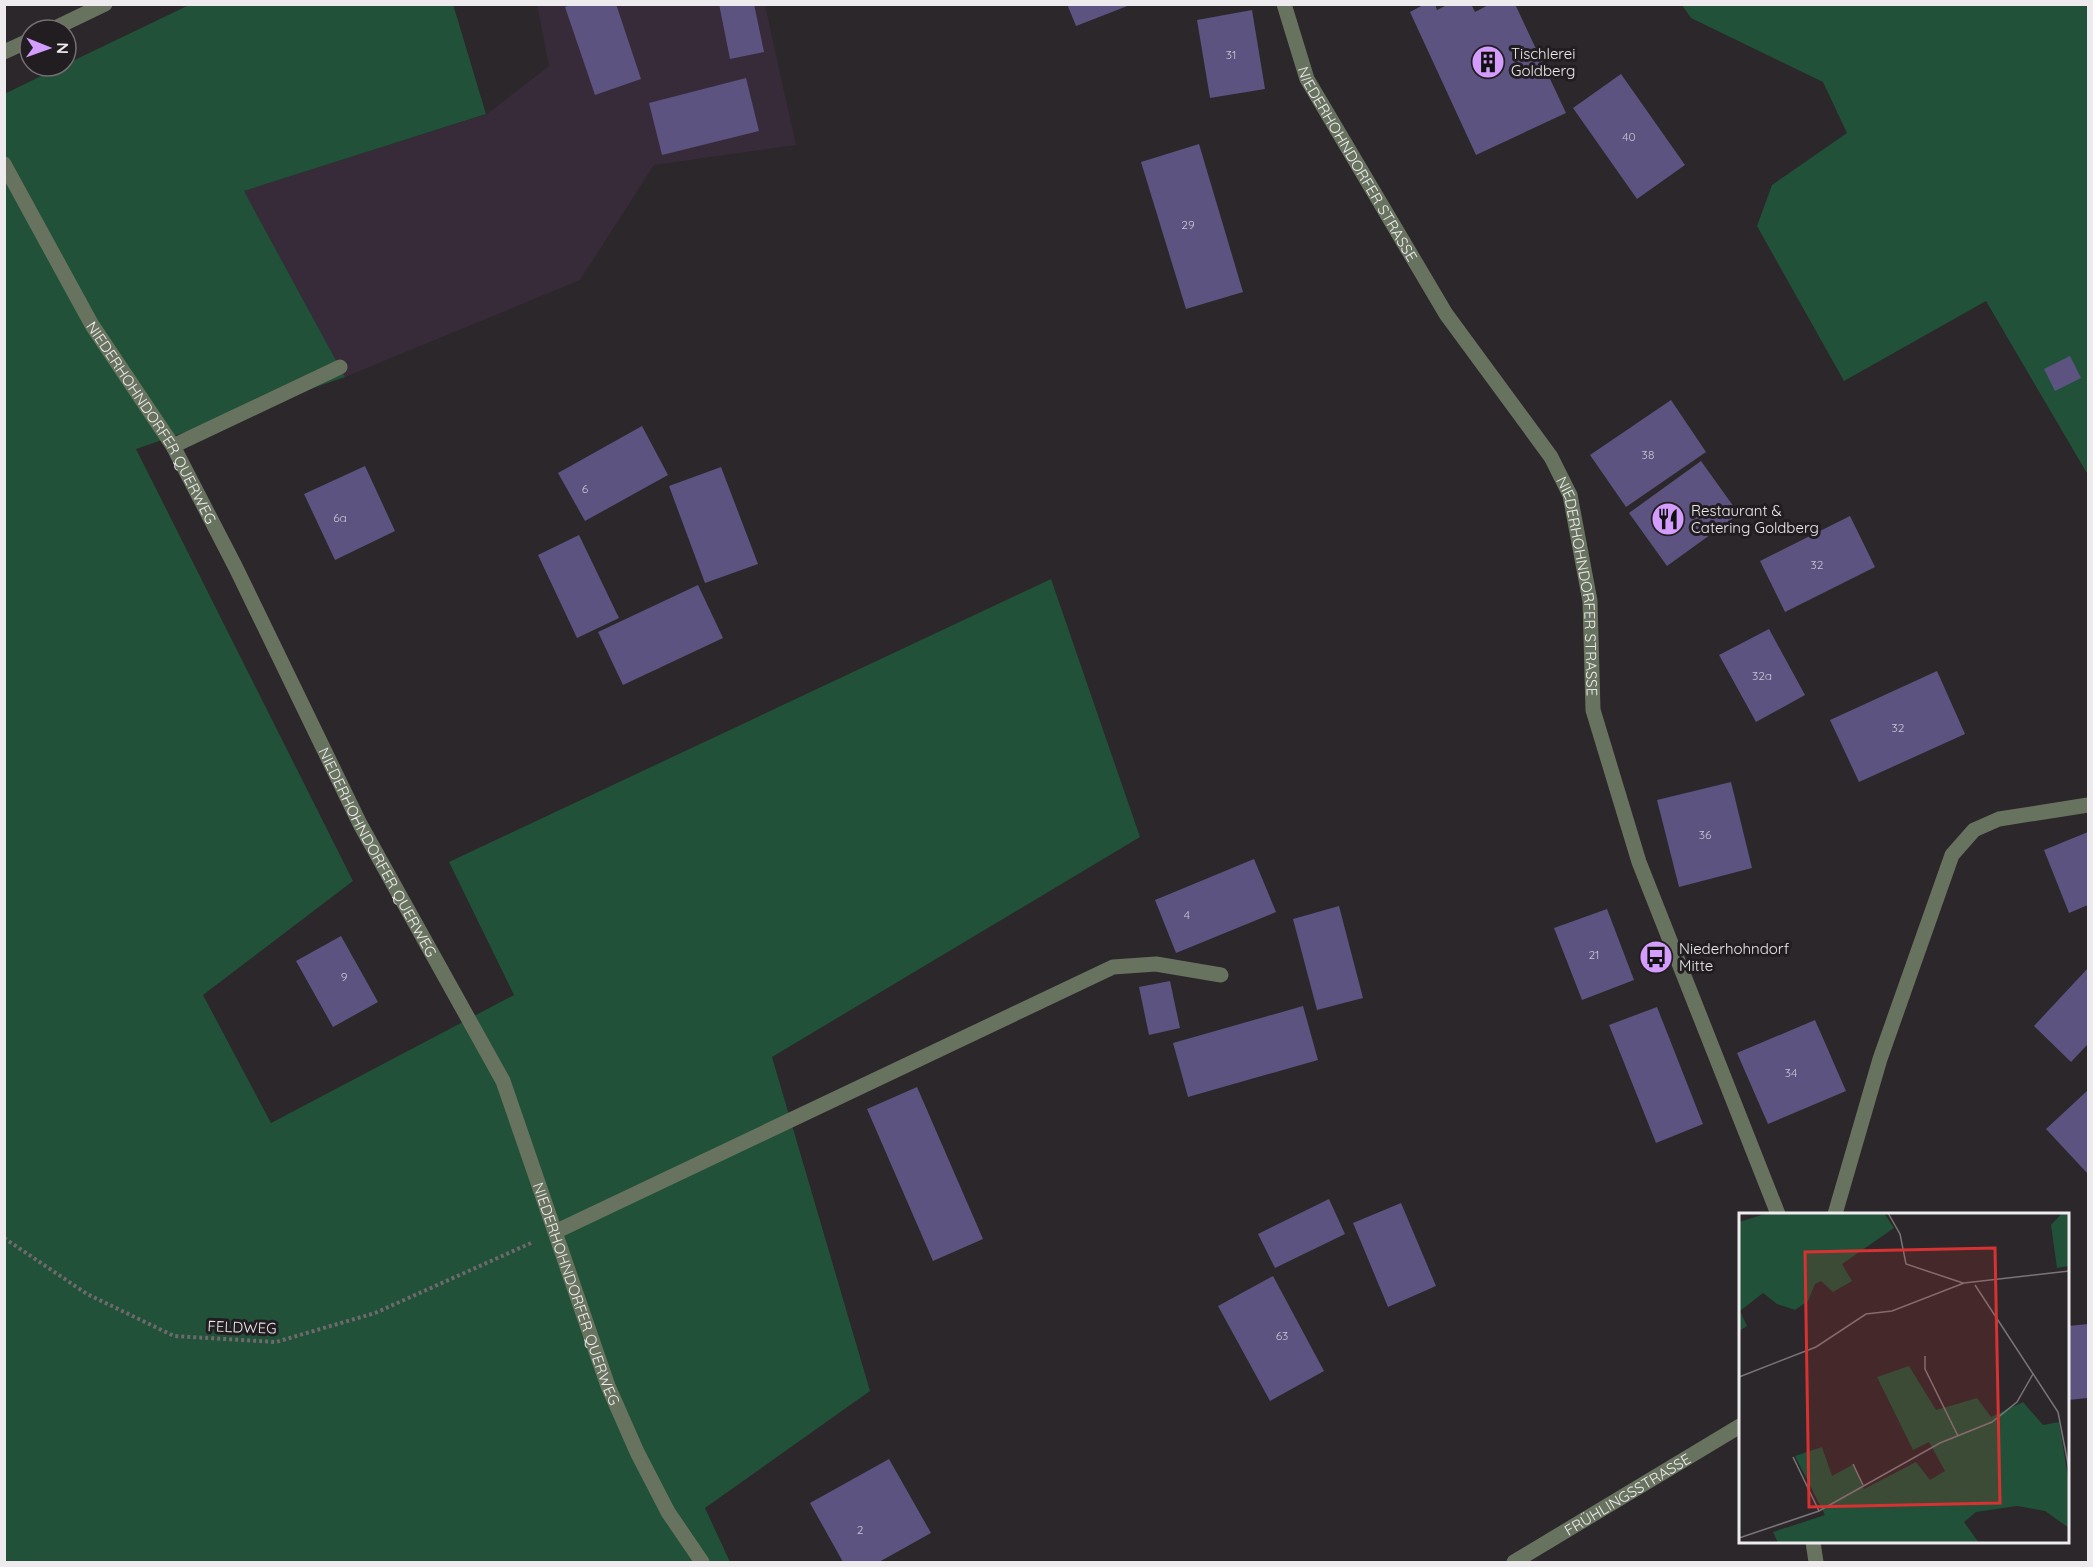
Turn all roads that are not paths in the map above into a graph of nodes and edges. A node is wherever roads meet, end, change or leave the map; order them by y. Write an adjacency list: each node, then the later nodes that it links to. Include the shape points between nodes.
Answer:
1 (105, 4): 3 (street)
2 (1284, 4): 11 (street, NIEDERHOHNDORFER STRASSE, via 1306,79 1446,314 1551,457 1570,495 1590,601 1593,710 1639,862)
3 (76, 18)
4 (18, 46): 5 (street)
5 (4, 52)
6 (4, 164): 8 (street, NIEDERHOHNDORFER QUERWEG, via 92,325)
7 (340, 367): 8 (street)
8 (173, 446): 13 (street, NIEDERHOHNDORFER QUERWEG, via 360,824 503,1081)
9 (2088, 805): 12 (street, via 1999,819 1974,830 1952,855 1880,1059)
10 (1221, 975): 13 (street, via 1156,964 1113,967)
11 (1777, 1213)
12 (1835, 1213)
13 (557, 1231): 16 (street, NIEDERHOHNDORFER QUERWEG, via 608,1386 668,1512)
14 (1739, 1427): 17 (street, FRÜHLINGSSTRASSE)
15 (1813, 1543): 18 (street)
16 (702, 1563)
17 (1514, 1563)
18 (1816, 1563)

